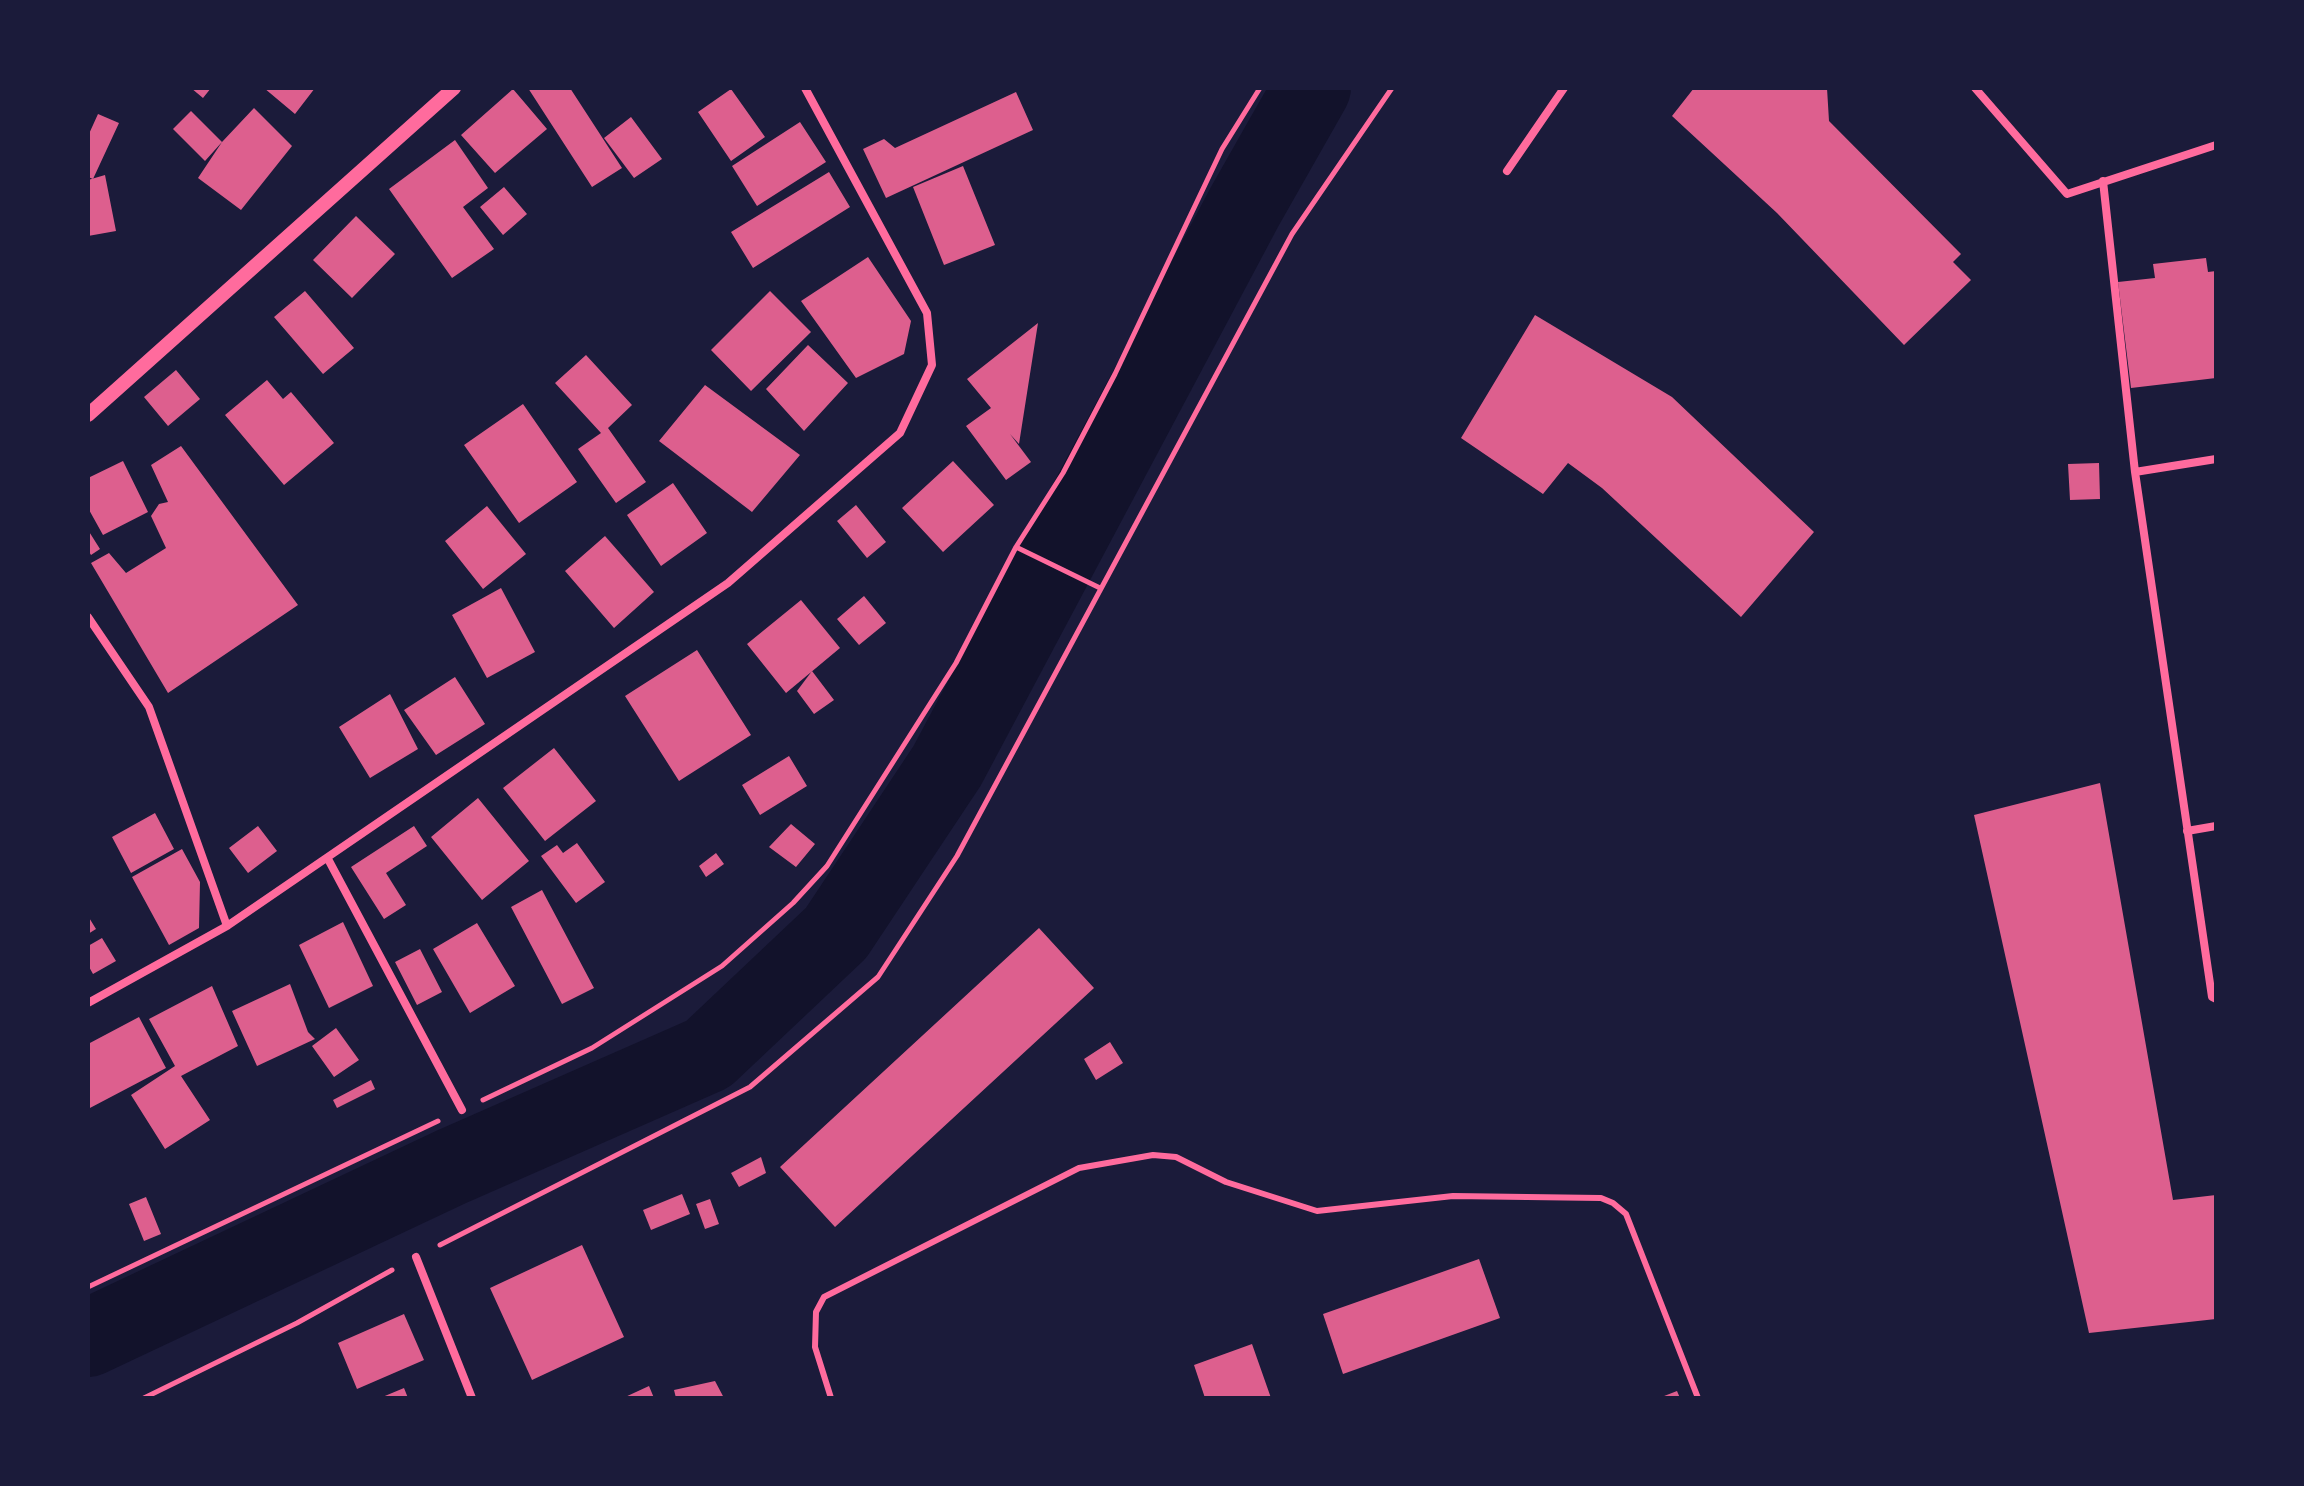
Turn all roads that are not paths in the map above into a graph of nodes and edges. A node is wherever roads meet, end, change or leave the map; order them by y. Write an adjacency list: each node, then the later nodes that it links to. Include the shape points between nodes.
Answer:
1 (454, 88): 8 (street)
2 (805, 88): 14 (street, via 927,313 932,365 900,433 728,583)
3 (1564, 88): 6 (street)
4 (1975, 88): 7 (street, via 2067,194)
5 (2216, 145): 7 (street)
6 (1507, 171)
7 (2103, 181): 10 (street)
8 (88, 415)
9 (2216, 459): 10 (street)
10 (2135, 472): 13 (street)
11 (88, 617): 15 (street, via 149,707)
12 (2216, 826): 13 (street)
13 (2187, 831): 16 (street)
14 (328, 859): 15 (street); 18 (street)
15 (227, 926): 17 (street)
16 (2216, 999)
17 (88, 1003)
18 (462, 1110)
19 (416, 1257): 20 (street)
20 (472, 1398)
21 (831, 1398): 22 (lane, via 815,1347 816,1312 824,1297 1079,1168 1153,1155 1176,1157 1226,1182 1317,1211 1453,1196 1601,1198 1613,1203 1626,1214)
22 (1698, 1398)

